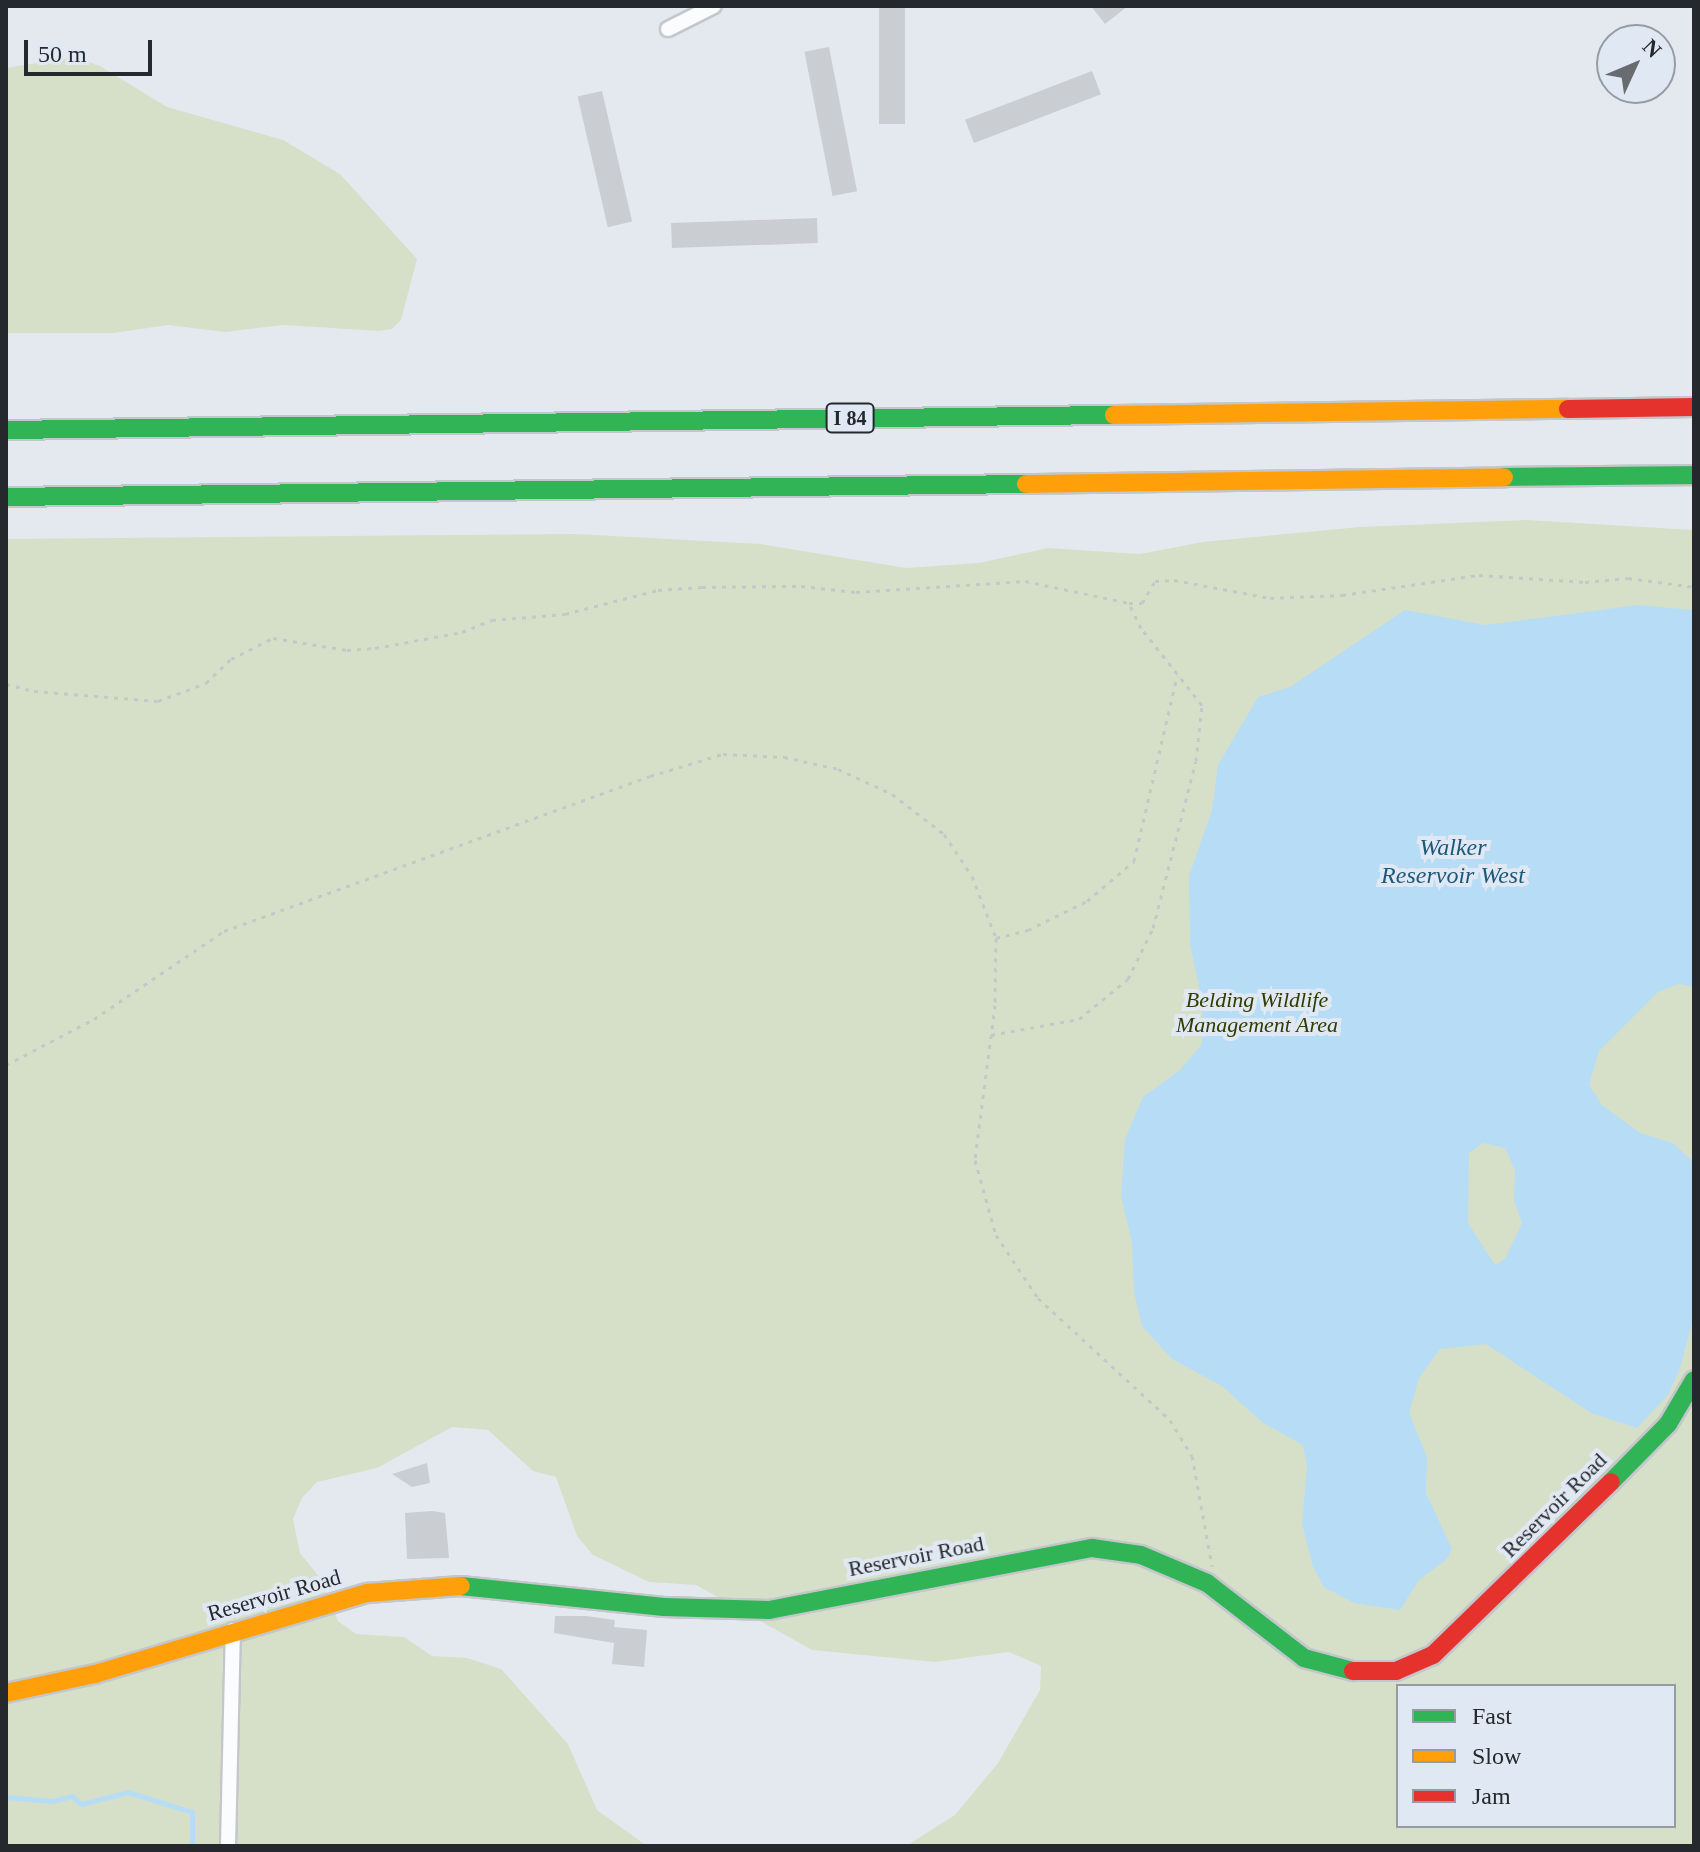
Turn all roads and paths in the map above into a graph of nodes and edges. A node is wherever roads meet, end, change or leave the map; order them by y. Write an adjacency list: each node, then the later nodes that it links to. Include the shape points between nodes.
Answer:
1 (714, 6): 2 (street)
2 (668, 29)
3 (1694, 407): 4 (main road, I 84)
4 (6, 430)
5 (1694, 475): 6 (main road)
6 (6, 497)
7 (1694, 587): 8 (path, via 1628,578 1585,582 1479,575 1342,595 1270,598 1155,581 1142,603)
8 (1129, 603): 9 (path); 10 (path, via 1025,581 856,592 801,586 681,589 591,610 492,620 462,632 375,648 347,650 273,638 231,659 206,683 158,701)
9 (1177, 676): 11 (path, via 1134,861 1087,901 1028,930); 12 (path, via 1202,705 1196,761 1153,928 1128,979 1079,1019)
10 (6, 684)
11 (996, 938): 12 (path); 13 (path, via 972,876 944,834 892,794 825,766 784,757 723,754 224,931 94,1019)
12 (990, 1035): 15 (path, via 975,1160 996,1235 1038,1298 1170,1420 1192,1456 1213,1556)
13 (6, 1065)
14 (1694, 1380): 15 (main road, Reservoir Road, via 1668,1424 1475,1619 1433,1655 1396,1671 1344,1671 1304,1658)
15 (1207, 1583): 16 (main road, Reservoir Road, via 1141,1555 1092,1548 769,1610 664,1607 458,1586 367,1593)
16 (233, 1630): 17 (main road, Reservoir Road, via 95,1674); 18 (street)
17 (6, 1693)
18 (228, 1846)

